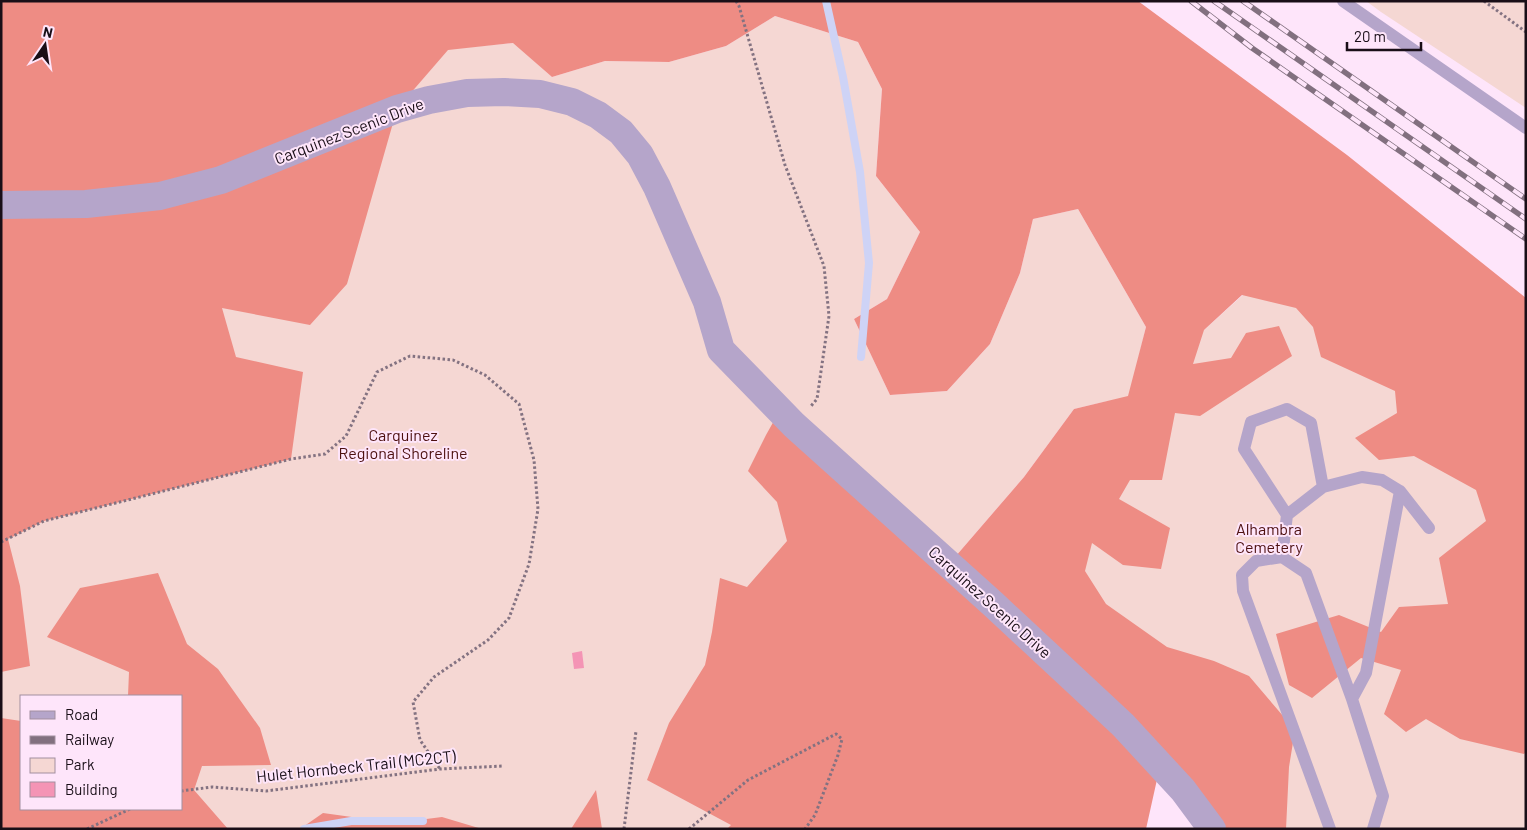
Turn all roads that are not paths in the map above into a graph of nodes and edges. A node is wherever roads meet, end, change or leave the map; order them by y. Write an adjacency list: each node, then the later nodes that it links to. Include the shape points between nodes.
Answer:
1 (1343, 1): 2 (lane)
2 (1526, 128)
3 (1, 205): 10 (street, Carquinez Scenic Drive, via 86,204 160,196 221,180 397,109 467,93 540,94 572,102 598,115 621,132 640,155 658,187 707,302 736,342 757,385 794,425 1096,699 1153,756)
4 (1323, 487): 5 (lane, via 1362,477 1382,480); 6 (lane); 6 (lane, via 1311,424 1287,409 1251,422 1244,450)
5 (1400, 491): 7 (lane); 9 (lane, via 1366,673)
6 (1286, 515): 8 (lane)
7 (1429, 528)
8 (1282, 557): 9 (lane, via 1306,573); 11 (lane, via 1256,561 1242,575 1243,591)
9 (1352, 699): 12 (lane, via 1383,796)
10 (1212, 829)
11 (1330, 829)
12 (1372, 829)

